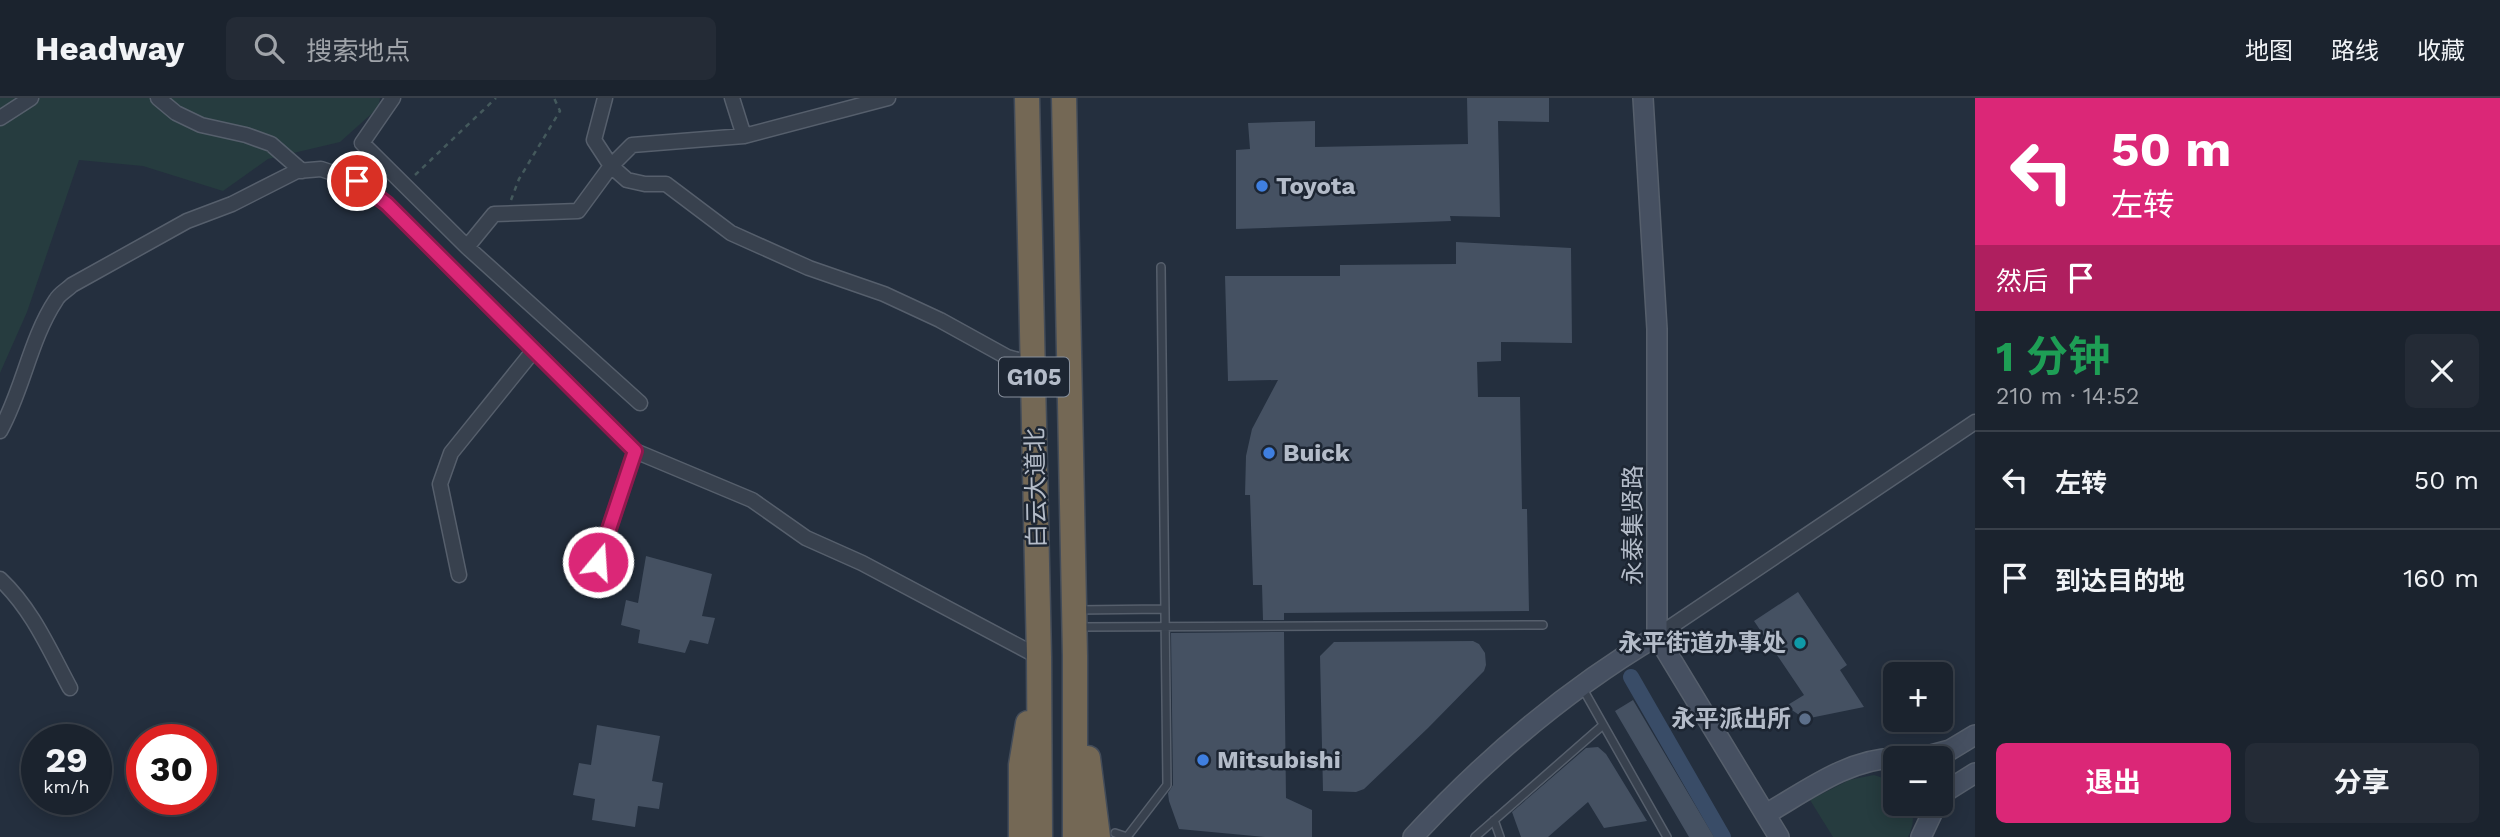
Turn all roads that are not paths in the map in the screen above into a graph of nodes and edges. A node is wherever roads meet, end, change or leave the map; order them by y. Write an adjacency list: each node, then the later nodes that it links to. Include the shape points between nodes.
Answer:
1 (31, 98): 10 (street)
2 (158, 98): 13 (street, via 201,125 271,144)
3 (393, 98): 14 (street, via 362,143)
4 (605, 98): 12 (street, via 594,140)
5 (732, 98): 11 (street)
6 (888, 98): 11 (street)
7 (1027, 98): 17 (highway, 白云大道北 / G105)
8 (1064, 98): 26 (highway, 白云大道北 / G105)
9 (1643, 98): 29 (street, 永泰集贤路, via 1657,329)
10 (0, 118)
11 (744, 136): 12 (street, via 632,145)
12 (611, 166): 14 (street, via 578,211 494,214); 17 (street, via 627,180 666,184 731,233 809,268 884,294 1007,357)
13 (302, 171): 16 (street, via 321,169 357,181 377,196); 20 (street, via 187,221 57,297)
14 (467, 247): 18 (street)
15 (1161, 267): 25 (lane)
16 (534, 350): 21 (street); 23 (street, via 451,453 440,484)
17 (1033, 364): 31 (highway, 白云大道北 / G105)
18 (640, 403)
19 (1975, 422): 29 (street)
20 (0, 431)
21 (635, 451): 22 (street); 31 (street, via 752,500 806,538)
22 (598, 562)
23 (459, 575)
24 (0, 579): 33 (street, via 34,620)
25 (1164, 609): 26 (lane); 28 (lane)
26 (1074, 619): 28 (lane); 30 (highway, 白云大道北 / G105)
27 (1543, 625): 28 (lane)
28 (1164, 627): 44 (lane, via 1167,785 1127,837)
29 (1657, 636): 32 (street); 40 (street)
30 (1075, 656): 44 (highway, G105); 47 (highway, 白云大道北 / G105)
31 (1039, 657): 45 (highway, G105, via 1021,765); 46 (highway, 白云大道北 / G105)
32 (1580, 685): 34 (lane); 43 (street, via 1491,760)
33 (69, 688)
34 (1603, 725): 42 (lane); 50 (lane)
35 (1975, 735): 36 (street)
36 (1953, 748)
37 (1883, 759): 40 (street, via 1854,765)
38 (1975, 773): 39 (street)
39 (1953, 787)
40 (1766, 814): 51 (street)
41 (1931, 816): 52 (street)
42 (1494, 820): 48 (lane); 49 (lane)
43 (1423, 830)
44 (1107, 835)
45 (1021, 837)
46 (1040, 837)
47 (1075, 837)
48 (1475, 837)
49 (1500, 837)
50 (1667, 837)
51 (1779, 837)
52 (1921, 837)

